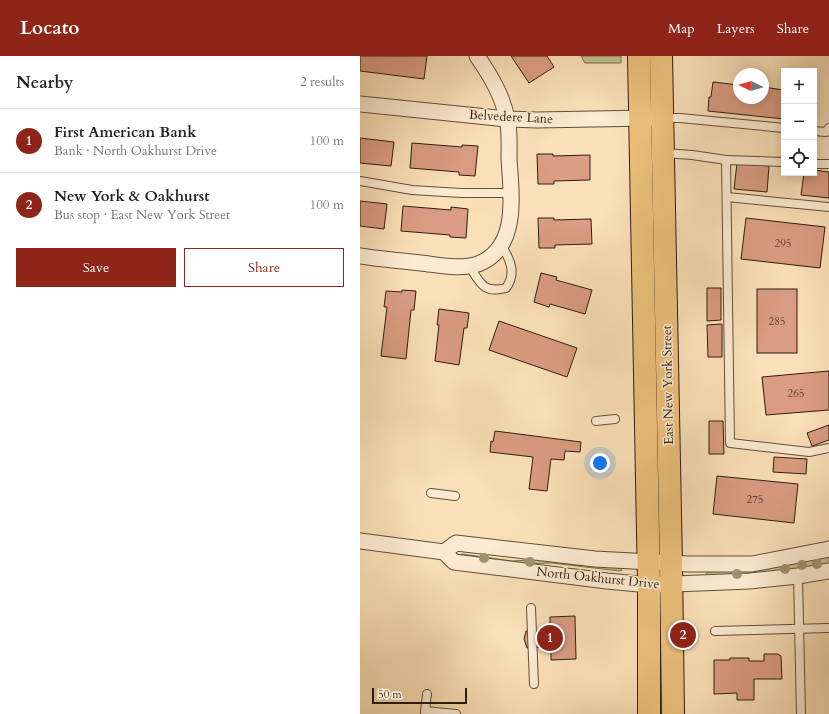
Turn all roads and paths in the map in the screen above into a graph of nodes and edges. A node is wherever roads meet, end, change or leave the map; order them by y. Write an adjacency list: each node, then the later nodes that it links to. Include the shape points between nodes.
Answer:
1 (477, 56): 7 (street, via 500,94)
2 (639, 56): 5 (main road, East New York Street)
3 (661, 56): 6 (main road, East New York Street)
4 (360, 104): 7 (street, Belvedere Lane)
5 (640, 118): 6 (street, Belvedere Lane); 7 (street, Belvedere Lane); 31 (main road, East New York Street)
6 (662, 118): 8 (lane); 11 (main road, East New York Street)
7 (508, 119): 17 (street)
8 (781, 128)
9 (829, 128): 10 (lane, via 826,132)
10 (817, 131)
11 (664, 153): 12 (lane); 33 (main road, East New York Street)
12 (726, 160): 13 (lane); 18 (lane)
13 (781, 162)
14 (817, 164): 15 (lane)
15 (829, 164)
16 (360, 181): 17 (lane, via 412,190)
17 (511, 193): 20 (street, via 508,229)
18 (727, 197): 19 (lane); 25 (lane, via 730,443 809,452)
19 (829, 206)
20 (501, 245): 22 (street, via 488,258); 22 (lane, via 512,271 512,279 506,288 489,290 478,280)
21 (360, 256): 22 (street, via 446,266)
22 (470, 266)
23 (614, 419): 24 (lane)
24 (596, 421)
25 (829, 448)
26 (431, 493): 27 (lane)
27 (455, 496)
28 (360, 541): 30 (street, North Oakhurst Drive)
29 (829, 549): 33 (street, North Oakhurst Drive, via 752,564)
30 (444, 552): 31 (street, North Oakhurst Drive, via 456,543); 35 (street, North Oakhurst Drive, via 454,562)
31 (648, 563): 33 (street, North Oakhurst Drive); 35 (main road, East New York Street)
32 (829, 571): 34 (street, North Oakhurst Drive)
33 (671, 574): 34 (street, North Oakhurst Drive, via 742,581); 35 (street, North Oakhurst Drive); 45 (main road, East New York Street)
34 (798, 576): 38 (lane)
35 (649, 585): 44 (main road, East New York Street)
36 (531, 608): 40 (lane)
37 (829, 628): 38 (lane)
38 (799, 629): 39 (lane); 46 (lane)
39 (715, 630)
40 (534, 684)
41 (427, 694): 42 (lane)
42 (425, 712): 43 (lane)
43 (456, 714)
44 (649, 714)
45 (673, 714)
46 (801, 714)

